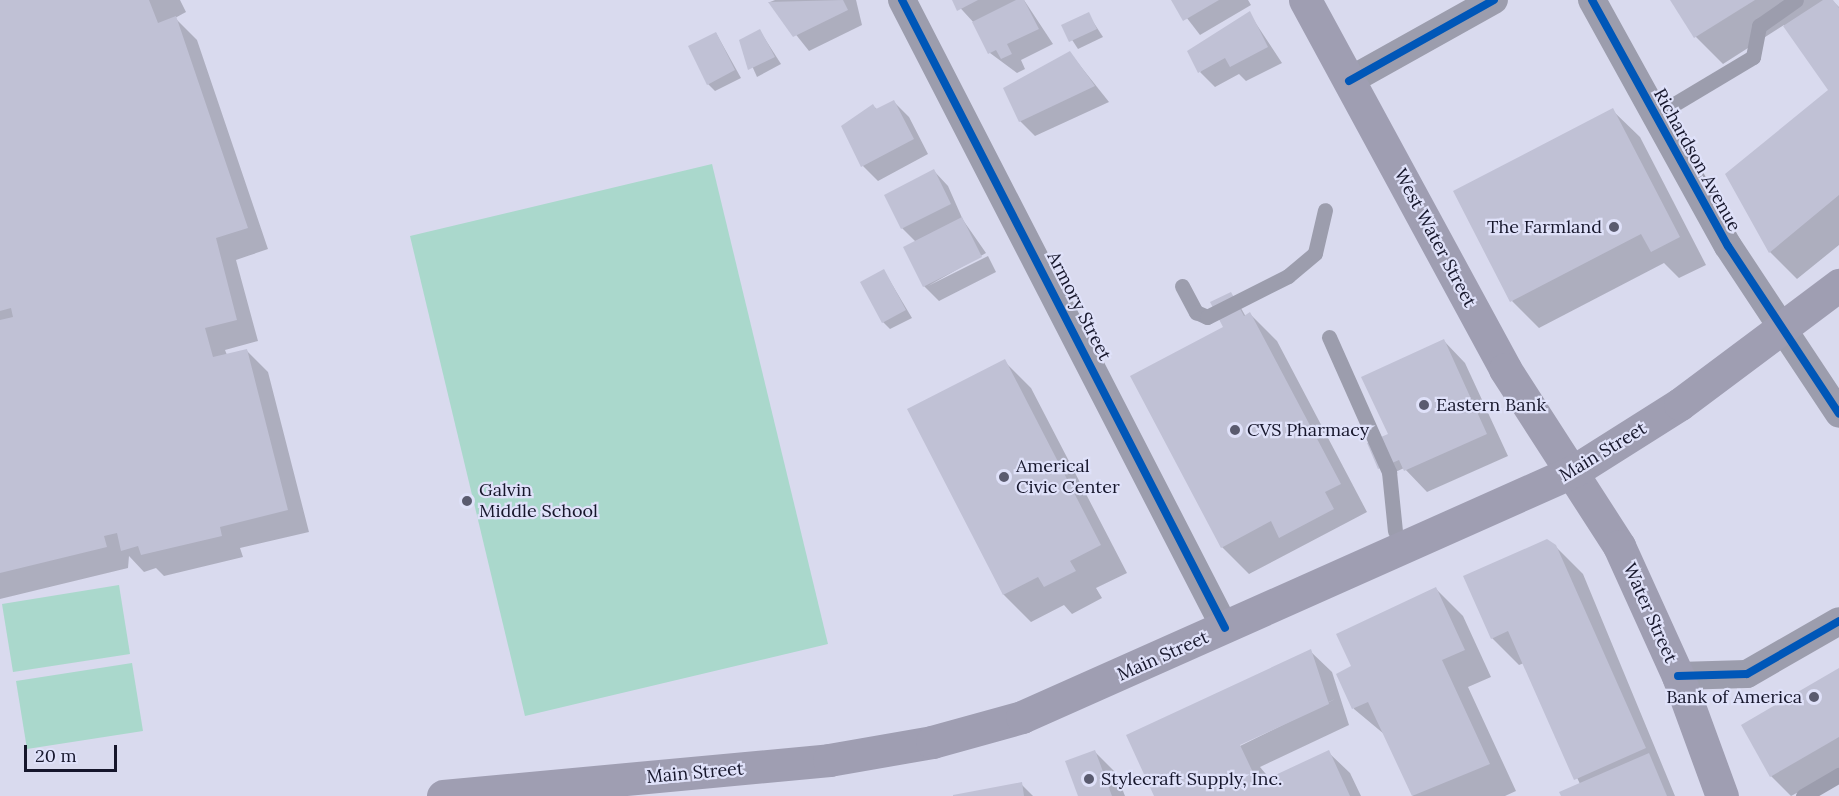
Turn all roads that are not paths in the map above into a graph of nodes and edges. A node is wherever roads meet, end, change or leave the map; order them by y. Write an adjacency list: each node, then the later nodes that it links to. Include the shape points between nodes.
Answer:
1 (902, 0): 17 (street, Armory Street)
2 (1305, 0): 6 (main road, West Water Street)
3 (1494, 0): 6 (street)
4 (1592, 0): 7 (street, Richardson Avenue)
5 (1796, 0): 7 (lane, via 1759,26 1753,57)
6 (1349, 81): 14 (main road, West Water Street, via 1505,369)
7 (1656, 115): 11 (street, Richardson Avenue)
8 (1325, 210): 10 (lane, via 1315,253 1288,276 1207,317 1196,312)
9 (1839, 285): 11 (main road, Main Street)
10 (1182, 286)
11 (1781, 332): 13 (street, Richardson Avenue); 14 (main road, Main Street)
12 (1329, 337): 15 (lane, via 1389,472)
13 (1839, 414)
14 (1574, 471): 17 (main road, Main Street); 18 (main road, Water Street, via 1633,572)
15 (1395, 531)
16 (1839, 621): 18 (street, via 1747,674)
17 (1225, 628): 20 (main road, Main Street, via 1057,703 961,735 829,760)
18 (1678, 676): 22 (main road, Water Street)
19 (1839, 775): 23 (lane)
20 (588, 789): 21 (main road, Main Street)
21 (443, 796)
22 (1722, 796)
23 (1803, 796)

